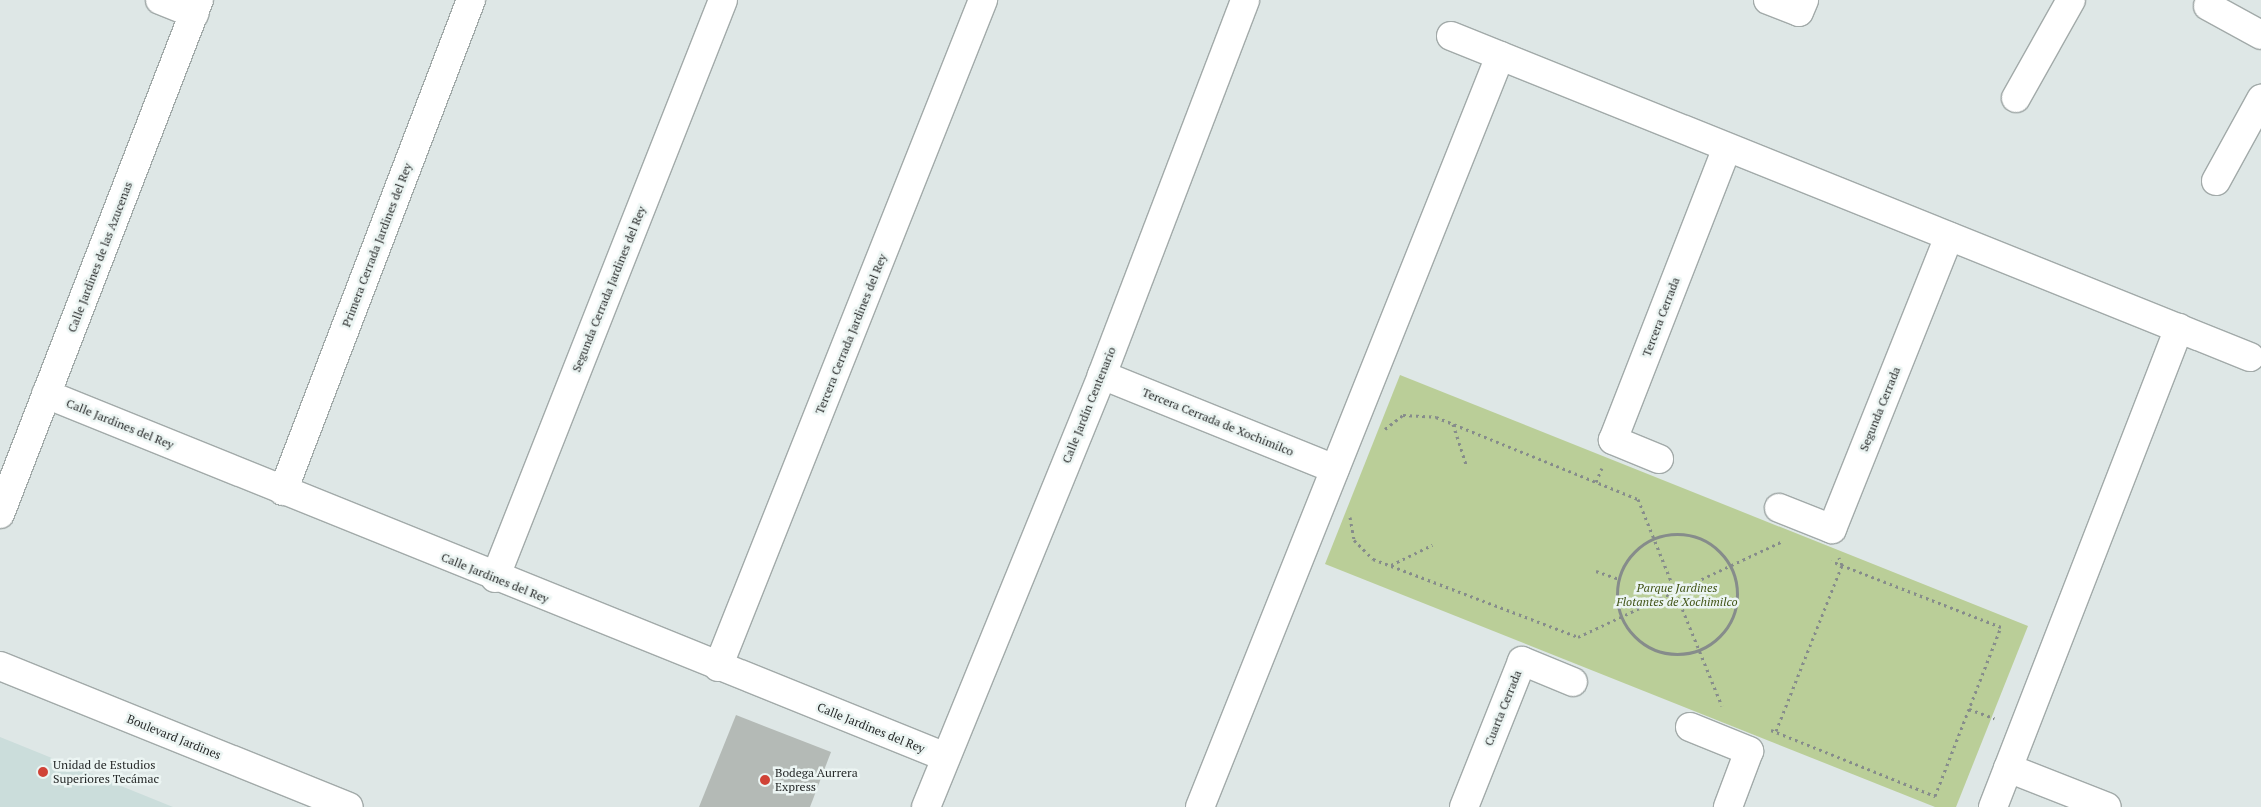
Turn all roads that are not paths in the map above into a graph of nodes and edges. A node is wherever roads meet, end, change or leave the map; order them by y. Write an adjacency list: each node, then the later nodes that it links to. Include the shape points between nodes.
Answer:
1 (160, 0): 10 (street)
2 (471, 0): 25 (street, Primera Cerrada Jardines del Rey)
3 (723, 0): 28 (street, Segunda Cerrada Jardines del Rey)
4 (983, 0): 30 (street, Tercera Cerrada Jardines del Rey)
5 (1245, 0): 21 (street, Calle Jardín Centenario)
6 (1768, 0): 8 (street)
7 (2071, 0): 14 (street)
8 (1801, 6)
9 (2208, 6): 11 (street)
10 (196, 7): 22 (street, Calle Jardines de las Azucenas)
11 (2261, 35)
12 (1451, 36): 13 (street)
13 (1500, 56): 16 (street); 24 (street)
14 (2016, 98)
15 (2261, 99): 17 (street)
16 (1727, 147): 18 (street); 23 (street, Tercera Cerrada, via 1613,440)
17 (2216, 182)
18 (1949, 236): 19 (street); 26 (street, Segunda Cerrada, via 1832,529)
19 (2179, 328): 20 (street); 34 (street)
20 (2250, 357)
21 (1102, 376): 24 (street, Tercera Cerrada de Xochimilco); 33 (street, Calle Jardín Centenario)
22 (46, 394): 25 (street, Calle Jardines del Rey); 27 (street, Calle Jardines de las Azucenas)
23 (1659, 459)
24 (1335, 469): 37 (street)
25 (283, 490): 28 (street, Calle Jardines del Rey)
26 (1779, 508)
27 (0, 514)
28 (495, 578): 30 (street, Calle Jardines del Rey)
29 (0, 666): 35 (street, Boulevard Jardines)
30 (718, 667): 33 (street, Calle Jardines del Rey)
31 (1573, 682): 38 (street, Cuarta Cerrada, via 1522,661)
32 (1690, 728): 39 (street, via 1749,751)
33 (946, 757): 36 (street, Calle Jardín Centenario)
34 (2008, 768): 40 (street); 41 (street)
35 (348, 807)
36 (926, 807)
37 (1200, 807)
38 (1464, 807)
39 (1728, 807)
40 (1993, 807)
41 (2107, 807)

